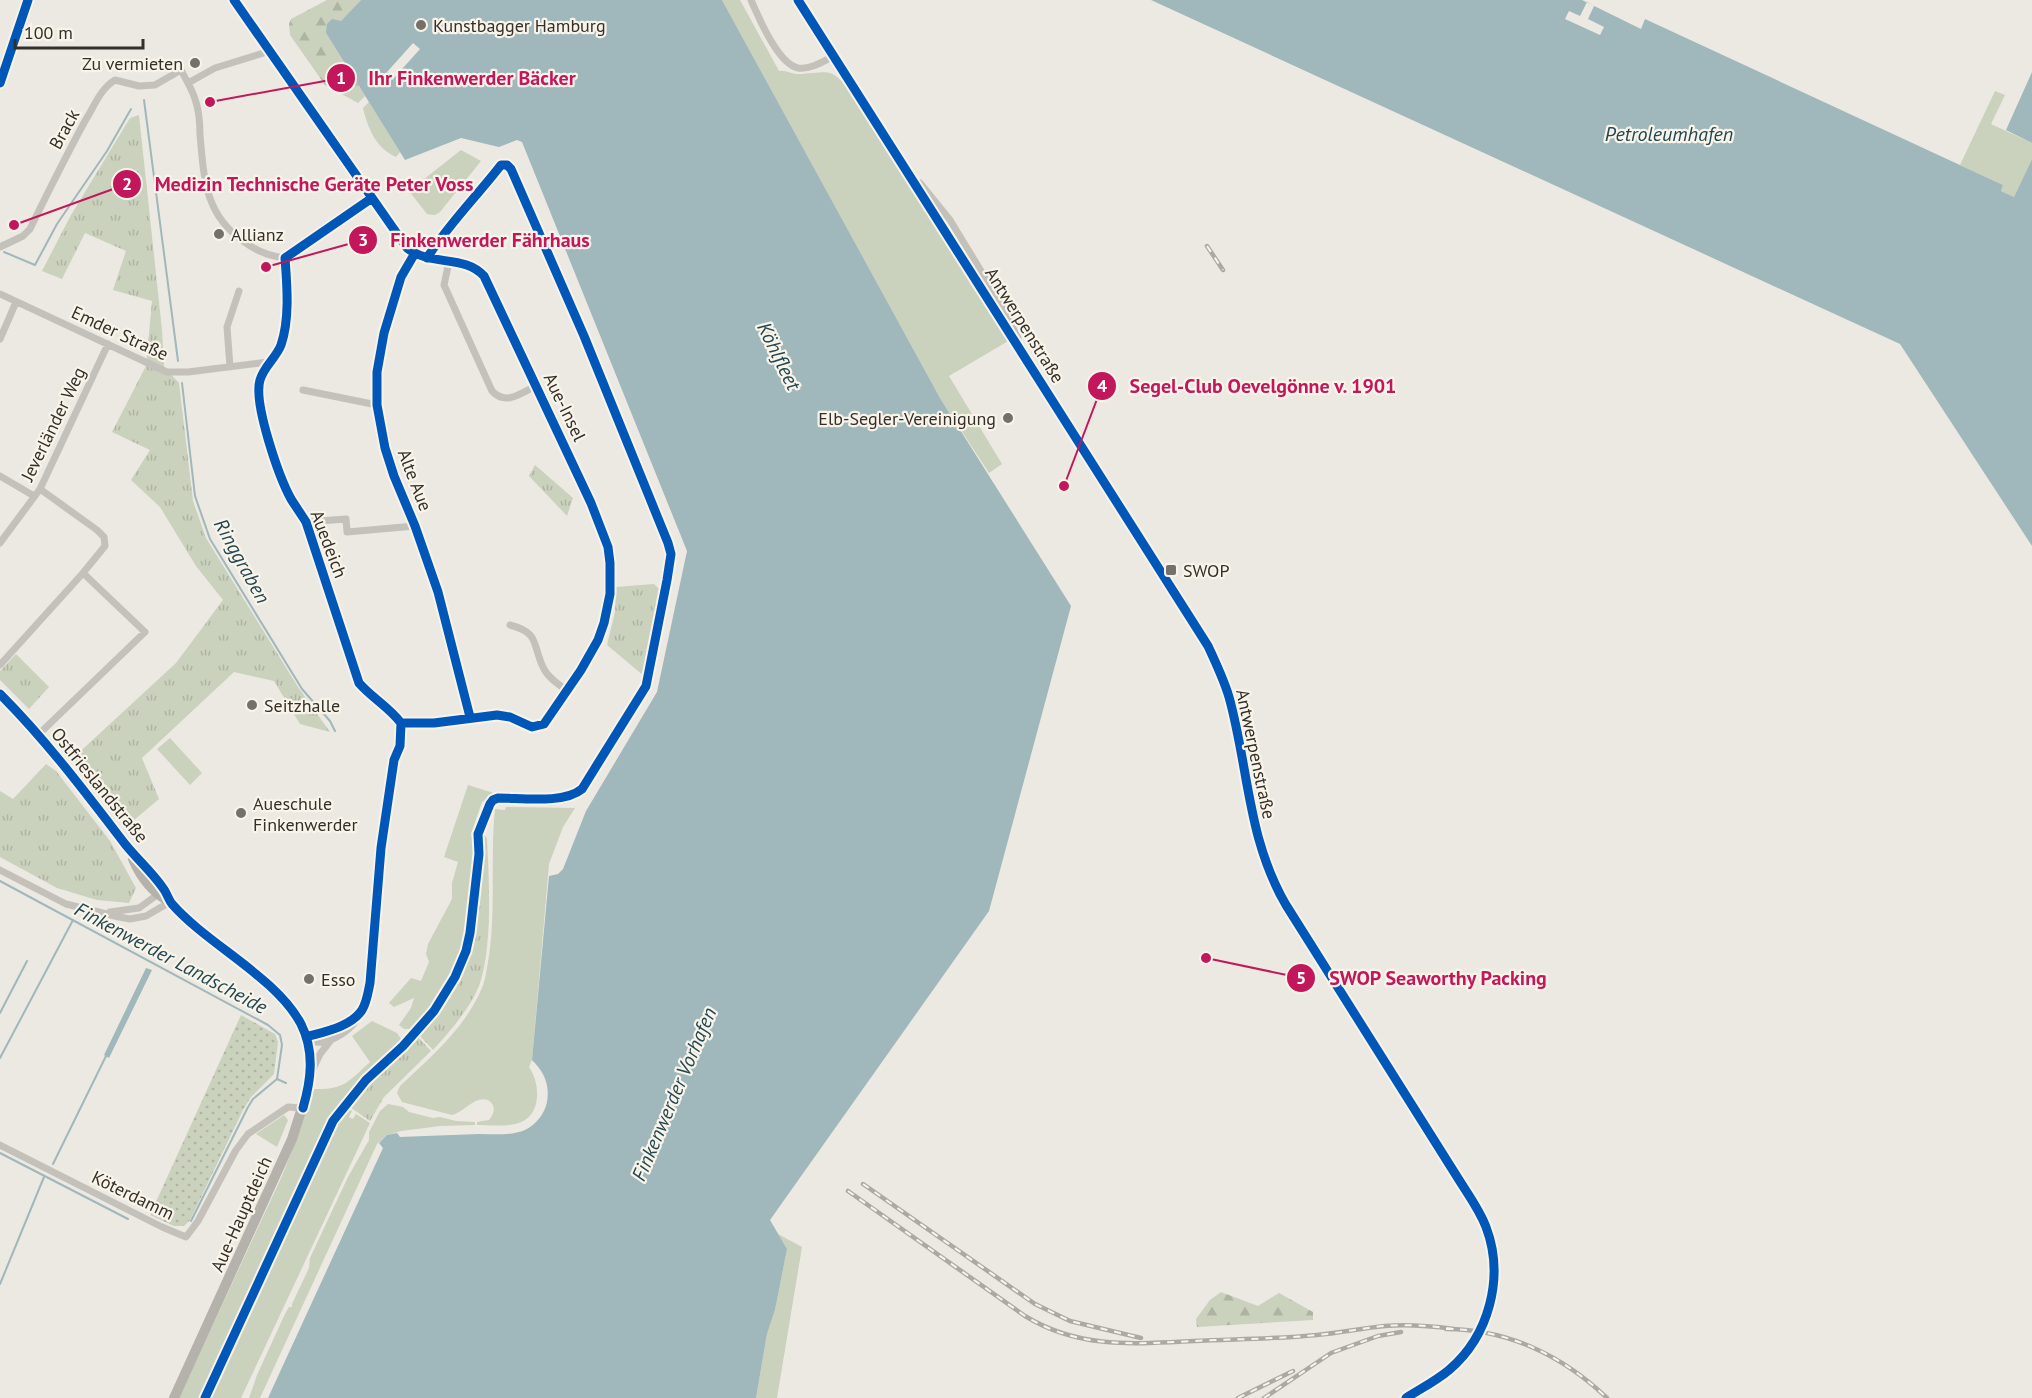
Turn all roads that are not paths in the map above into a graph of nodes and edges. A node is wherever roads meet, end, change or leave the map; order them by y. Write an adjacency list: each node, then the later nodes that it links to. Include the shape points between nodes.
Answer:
1 (28, 0): 8 (street)
2 (234, 0): 5 (street)
3 (751, 0): 6 (street, via 787,62 806,68)
4 (798, 0): 6 (street, Antwerpenstraße)
5 (270, 51): 7 (street, via 215,68); 9 (street)
6 (834, 56): 50 (street, Antwerpenstraße, via 1208,646 1229,697 1257,837 1270,875 1486,1227 1494,1272 1493,1292 1480,1332 1448,1371)
7 (188, 82): 10 (street, Brack, via 181,70 155,85 115,80 109,84 30,229); 12 (street, via 198,109 209,200 217,216 229,231 254,249)
8 (0, 83)
9 (372, 198): 11 (street, via 404,244); 12 (street)
10 (0, 247)
11 (415, 253): 13 (street); 23 (street, Alte Aue, via 401,278 384,333 377,372)
12 (285, 258): 19 (street, Auedeich, via 284,333 280,347)
13 (449, 262): 21 (street, Aue-Insel, via 466,264 483,274); 21 (street, Aue-Insel, via 444,285 492,391 509,399)
14 (239, 291): 20 (street, via 227,327)
15 (0, 294): 16 (street, Emder Straße)
16 (16, 302): 17 (street); 18 (street, Emder Straße)
17 (0, 339)
18 (108, 344): 20 (street, Emder Straße, via 167,372); 25 (street, Jeverländer Weg)
19 (268, 362): 20 (street, Emder Straße); 27 (street, Auedeich, via 259,382 266,429 280,473)
20 (230, 367)
21 (537, 386): 33 (street, Aue-Insel, via 608,547 611,581 604,623 581,670)
22 (303, 390): 23 (street)
23 (377, 405): 28 (street, Alte Aue, via 393,476)
24 (0, 476): 26 (street)
25 (40, 489): 26 (street, Jeverländer Weg); 30 (street, via 104,537 105,546)
26 (34, 496): 29 (street, Jeverländer Weg)
27 (306, 522): 28 (street, via 346,519 347,532); 36 (street, Auedeich, via 359,683)
28 (415, 526): 35 (street, Alte Aue, via 438,592)
29 (0, 543)
30 (83, 573): 32 (street); 37 (street, via 145,632)
31 (510, 625): 33 (street, via 533,637 543,669)
32 (0, 665)
33 (566, 690): 35 (street, via 550,718 538,727 504,715)
34 (0, 694): 37 (street, Ostfrieslandstraße)
35 (470, 717): 36 (street)
36 (401, 723): 43 (street, via 381,848 370,982)
37 (38, 735): 38 (street, Ostfrieslandstraße)
38 (128, 848): 40 (street, Ostfrieslandstraße); 41 (street, Ostfrieslandstraße, via 164,889)
39 (0, 870): 42 (street, via 66,904)
40 (157, 895): 41 (street, Ostfrieslandstraße); 42 (street, via 139,908)
41 (170, 902): 42 (street, via 139,918); 44 (street, Ostfrieslandstraße, via 269,986 291,1008)
42 (101, 912)
43 (363, 1009): 44 (street, via 343,1024); 45 (street, via 354,1023)
44 (306, 1037): 45 (street, via 318,1043); 46 (street, Aue-Hauptdeich)
45 (332, 1039): 46 (street)
46 (310, 1074): 47 (street, Aue-Hauptdeich)
47 (303, 1108): 48 (street, Köterdamm, via 288,1107 248,1134 186,1237); 49 (street, Aue-Hauptdeich, via 279,1170)
48 (0, 1144)
49 (174, 1398)
50 (1406, 1398)

